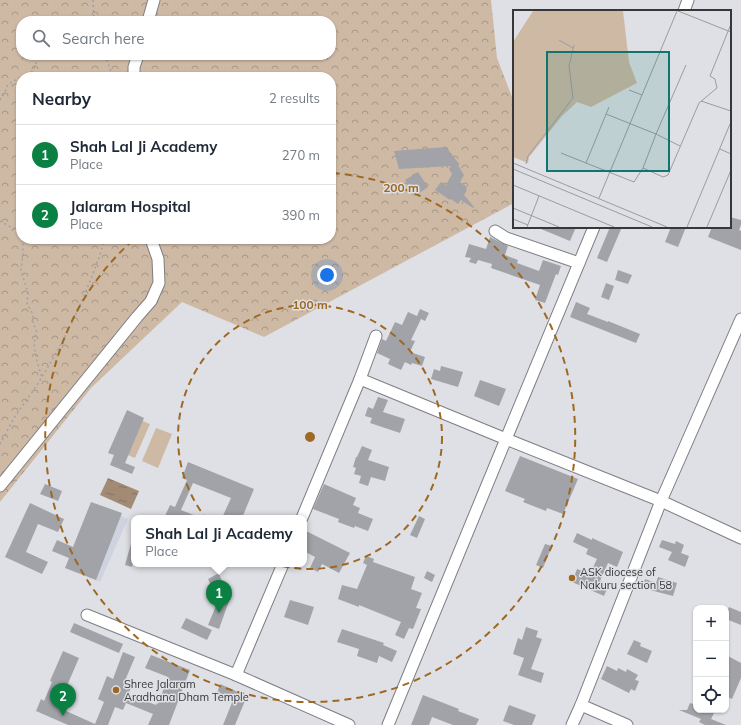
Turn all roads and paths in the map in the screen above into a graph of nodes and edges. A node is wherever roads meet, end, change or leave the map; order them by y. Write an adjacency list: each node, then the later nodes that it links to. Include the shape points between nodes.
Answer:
1 (94, 0): 5 (path)
2 (154, 0): 6 (street)
3 (688, 0): 4 (street)
4 (684, 10)
5 (94, 16)
6 (149, 16)
7 (37, 60): 10 (path)
8 (107, 60): 11 (path)
9 (136, 60): 12 (street)
10 (31, 72)
11 (110, 72)
12 (134, 72)
13 (16, 80): 14 (path, via 8,84)
14 (0, 100)
15 (0, 221): 17 (path)
16 (594, 228): 22 (street)
17 (16, 230)
18 (495, 231): 22 (street, via 506,238)
19 (23, 244): 25 (path, via 21,270 28,293 27,304 33,314 37,334 34,338 34,348)
20 (103, 244): 25 (path, via 75,316)
21 (152, 244): 29 (street, via 158,259 159,283 151,301)
22 (579, 263): 27 (street)
23 (741, 319): 30 (street)
24 (376, 336): 26 (street)
25 (42, 378): 28 (path)
26 (360, 379): 27 (street); 31 (street)
27 (506, 439): 30 (street); 38 (street)
28 (0, 444)
29 (0, 486)
30 (661, 500): 32 (street); 36 (street)
31 (303, 515)
32 (741, 538)
33 (282, 567): 35 (street)
34 (87, 615): 35 (street)
35 (236, 675): 37 (street)
36 (581, 705): 39 (street); 40 (street)
37 (349, 725)
38 (388, 725)
39 (572, 725)
40 (627, 725)

